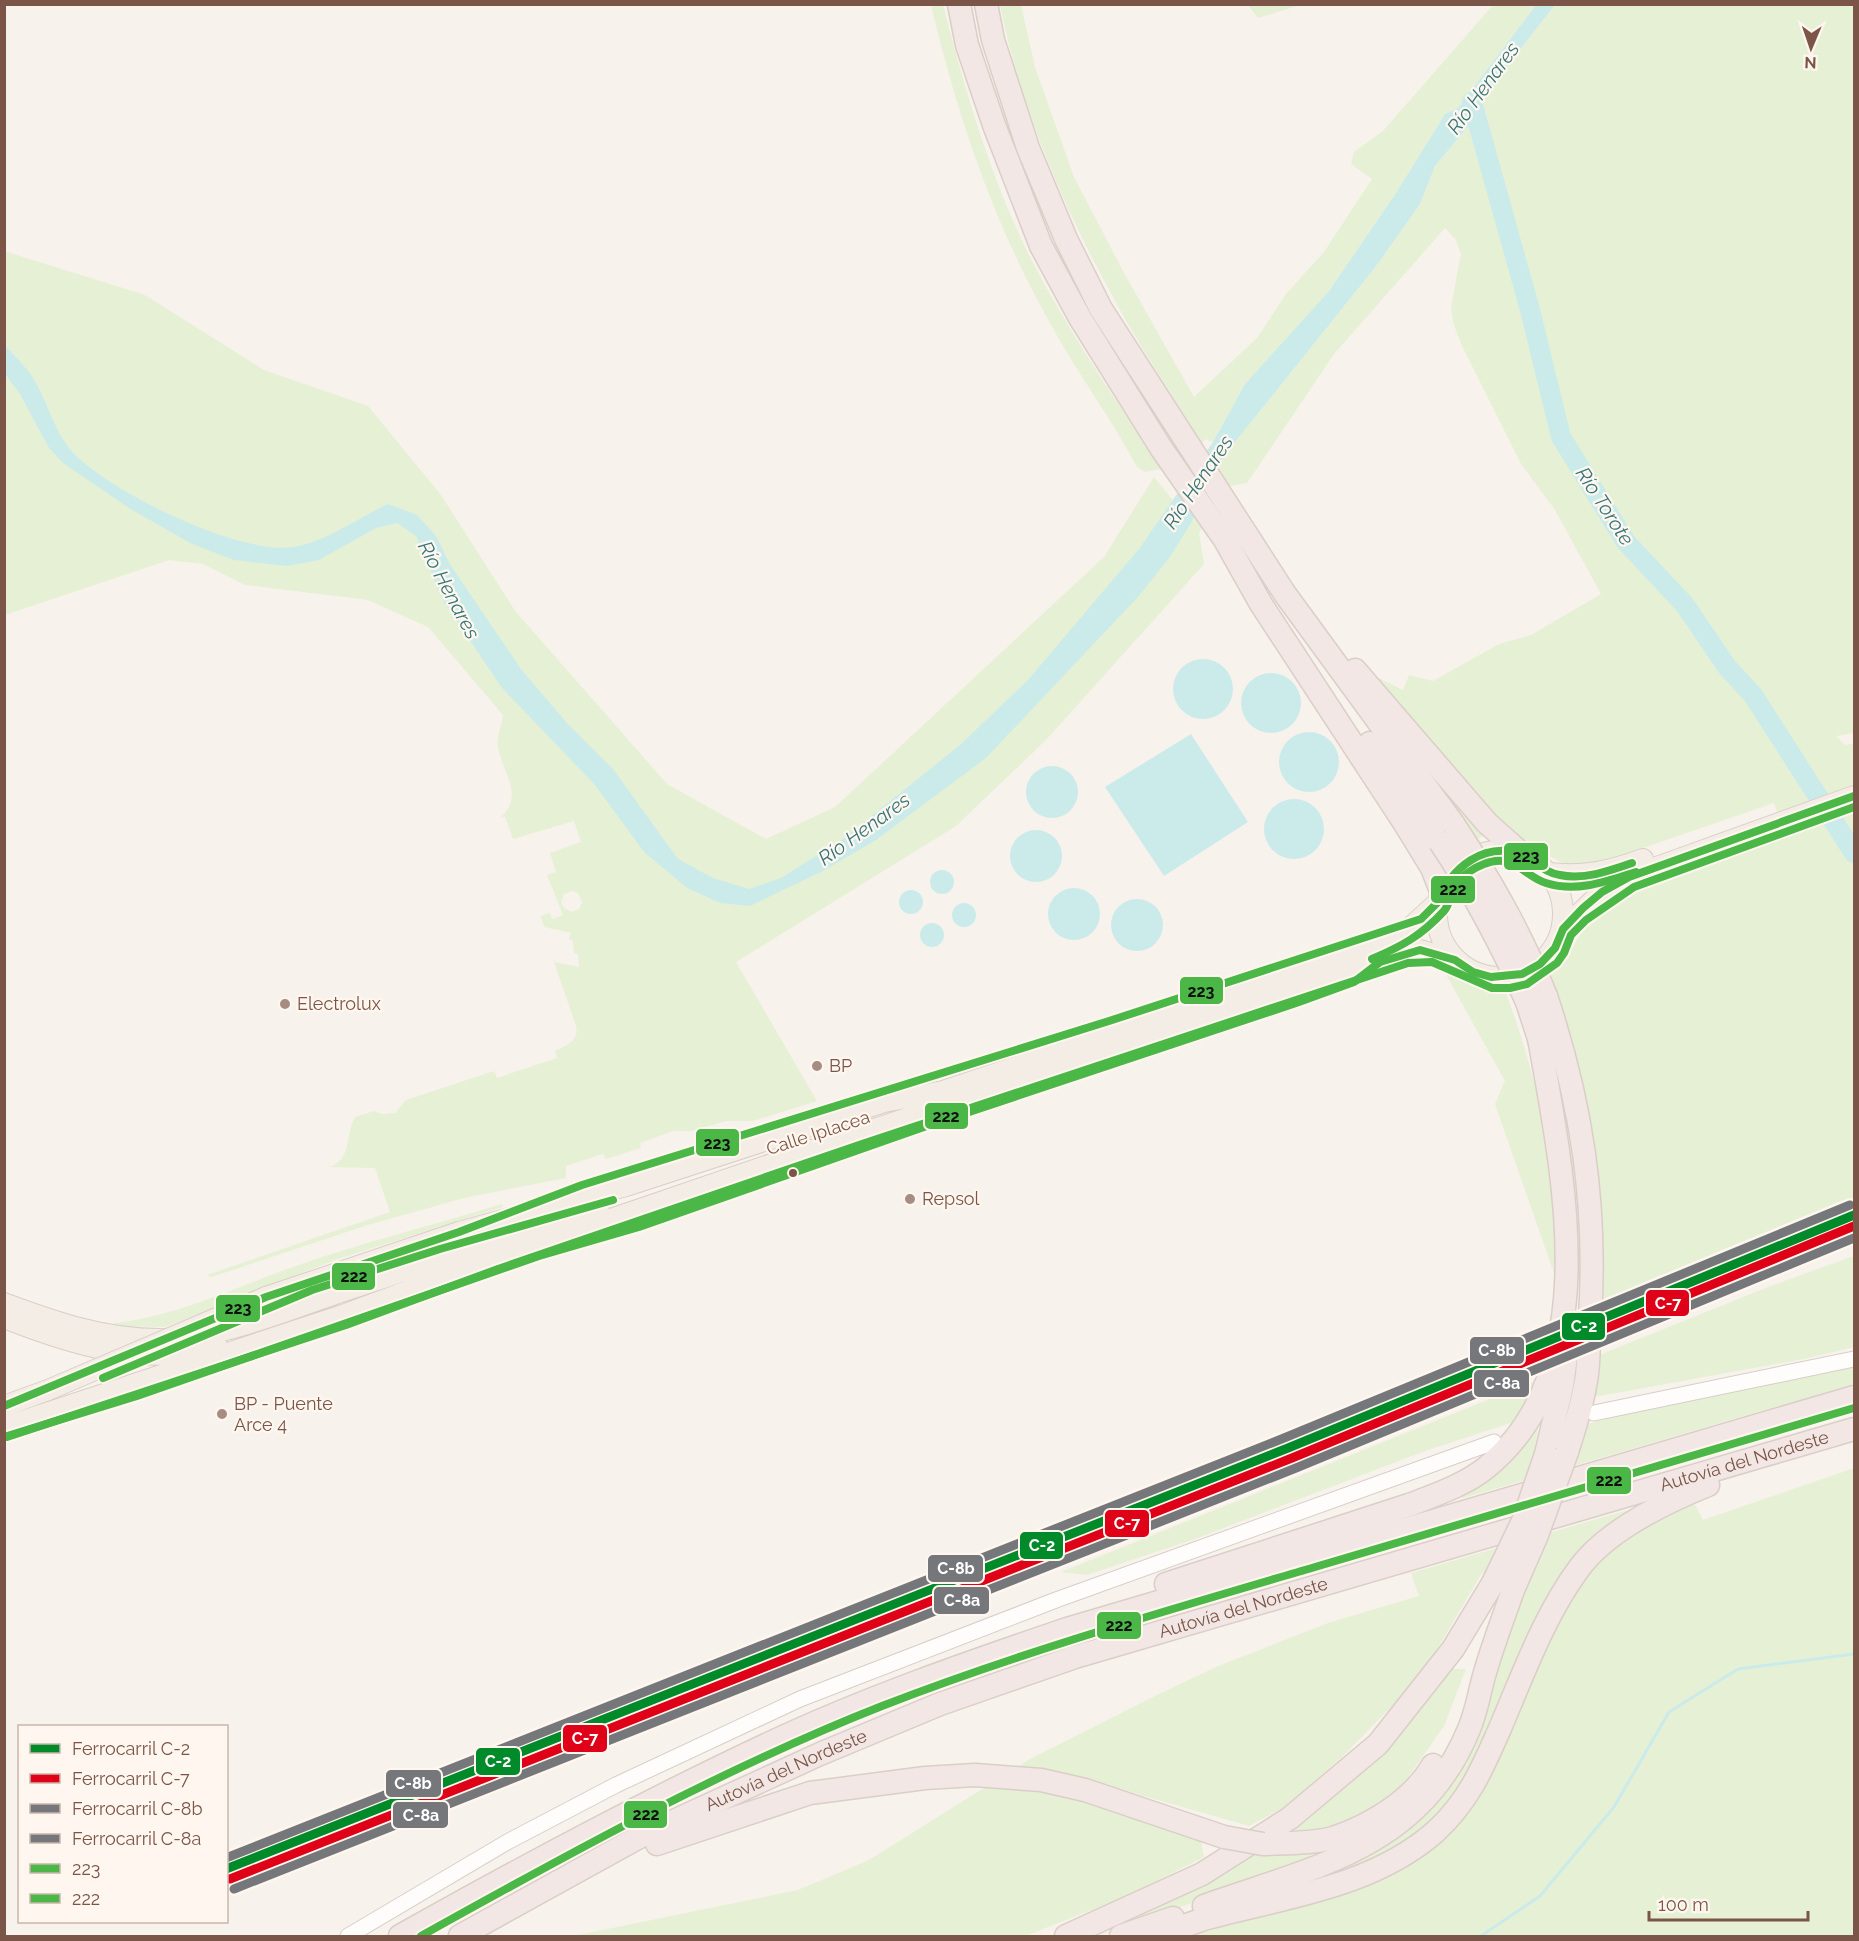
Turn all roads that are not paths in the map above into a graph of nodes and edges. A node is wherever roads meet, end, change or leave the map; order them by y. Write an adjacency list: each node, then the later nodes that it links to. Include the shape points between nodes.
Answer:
1 (959, 4): 4 (highway, via 967,45 994,125 1041,246 1080,318 1161,448)
2 (986, 4): 3 (highway, via 993,40 1028,148 1065,239 1101,309)
3 (1254, 543): 8 (highway); 9 (highway, via 1353,668 1487,824)
4 (1229, 546): 8 (highway); 11 (highway, via 1261,604 1432,868)
5 (1854, 782): 7 (main road)
6 (1854, 796): 7 (main road)
7 (1738, 830): 10 (main road, via 1595,874); 12 (main road, via 1602,892)
8 (1447, 834): 14 (highway, bridge, via 1492,882 1518,929)
9 (1523, 855): 10 (main road); 11 (main road, via 1501,851 1482,854 1459,866)
10 (1549, 873): 12 (main road, via 1564,905)
11 (1439, 897): 13 (main road, via 1438,929); 15 (main road, via 1402,936 1374,948)
12 (1563, 929): 13 (main road, via 1555,948 1540,964 1522,974 1491,978)
13 (1455, 960): 18 (main road, via 1420,950 1380,962)
14 (1537, 999): 19 (highway, via 1539,1038 1558,1099 1569,1160); 19 (highway, via 1573,1085 1587,1162 1592,1222)
15 (943, 1091): 17 (main road, via 884,1102 626,1186); 20 (main road, Calle Iplacea, via 308,1304 210,1333 160,1339 104,1335 59,1324)
16 (582, 1185): 17 (main road)
17 (459, 1232): 25 (main road, bridge, via 266,1297)
18 (494, 1259): 21 (main road, via 211,1348 159,1356 104,1351 54,1338); 27 (main road, via 343,1315)
19 (1577, 1286): 23 (highway); 31 (highway, via 1586,1384)
20 (4, 1303)
21 (4, 1318)
22 (1854, 1359): 26 (street)
23 (1551, 1390): 31 (highway); 33 (highway, via 1524,1428 1486,1468 1449,1489 1010,1636)
24 (1854, 1397): 33 (highway, Autovía del Nordeste, via 1078,1626)
25 (4, 1406)
26 (1594, 1413)
27 (4, 1427)
28 (1854, 1429): 36 (highway, Autovía del Nordeste, via 1075,1657 940,1704 641,1836)
29 (1854, 1441): 40 (highway, via 1682,1495 1624,1527 1581,1566 1545,1626 1475,1786 1436,1831 1394,1862 1321,1890 1202,1920)
30 (1494, 1442): 34 (street, via 1056,1600 800,1699 627,1779 519,1836)
31 (1556, 1453): 32 (highway, bridge, via 1523,1521)
32 (1503, 1586): 37 (highway, bridge, via 1458,1723 1430,1771 1383,1815 1332,1838 1263,1844 1224,1837 1086,1790 1041,1780 975,1775 925,1778 810,1793 679,1836 637,1852); 38 (highway, via 1378,1744 1290,1818 1202,1874); 39 (highway, via 1470,1729 1443,1779 1419,1808 1389,1833 1352,1852)
33 (951, 1669): 35 (highway, Autovía del Nordeste, via 773,1742 628,1812)
34 (348, 1936)
35 (400, 1936)
36 (460, 1936)
37 (484, 1936)
38 (1066, 1936)
39 (1121, 1936)
40 (1157, 1936)

